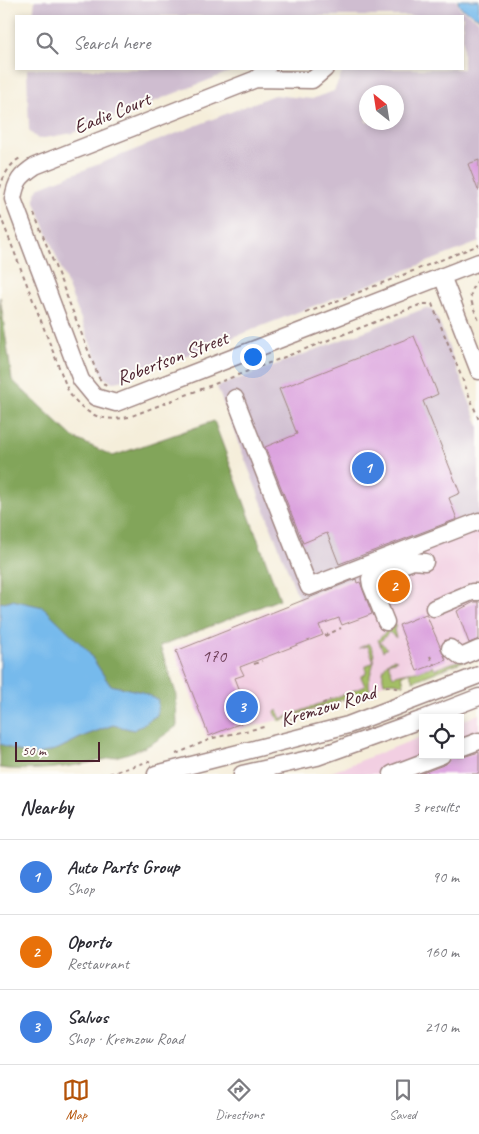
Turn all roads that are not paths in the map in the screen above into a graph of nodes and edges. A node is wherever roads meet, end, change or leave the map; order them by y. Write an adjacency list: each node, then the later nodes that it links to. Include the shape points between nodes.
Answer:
1 (324, 70): 2 (street, Eadie Court, via 312,80)
2 (262, 74): 3 (street, Eadie Court, via 35,166)
3 (15, 183): 5 (street, Robertson Street, via 13,199 81,380 95,397 116,403)
4 (479, 262): 5 (street, Robertson Street)
5 (442, 276): 6 (street)
6 (479, 372)
7 (236, 398): 8 (street, via 309,587)
8 (479, 521)
9 (425, 562): 12 (street, via 413,561 370,579)
10 (479, 592): 11 (street)
11 (434, 608)
12 (386, 622)
13 (450, 648): 14 (street, via 461,657)
14 (479, 649)
15 (479, 675): 22 (street, Kremzow Road, via 348,725)
16 (479, 697): 17 (street)
17 (434, 714)
18 (419, 720): 23 (street, via 317,757)
19 (479, 741): 20 (street)
20 (464, 747)
21 (431, 759): 24 (street)
22 (156, 767)
23 (242, 774)
24 (392, 774)

